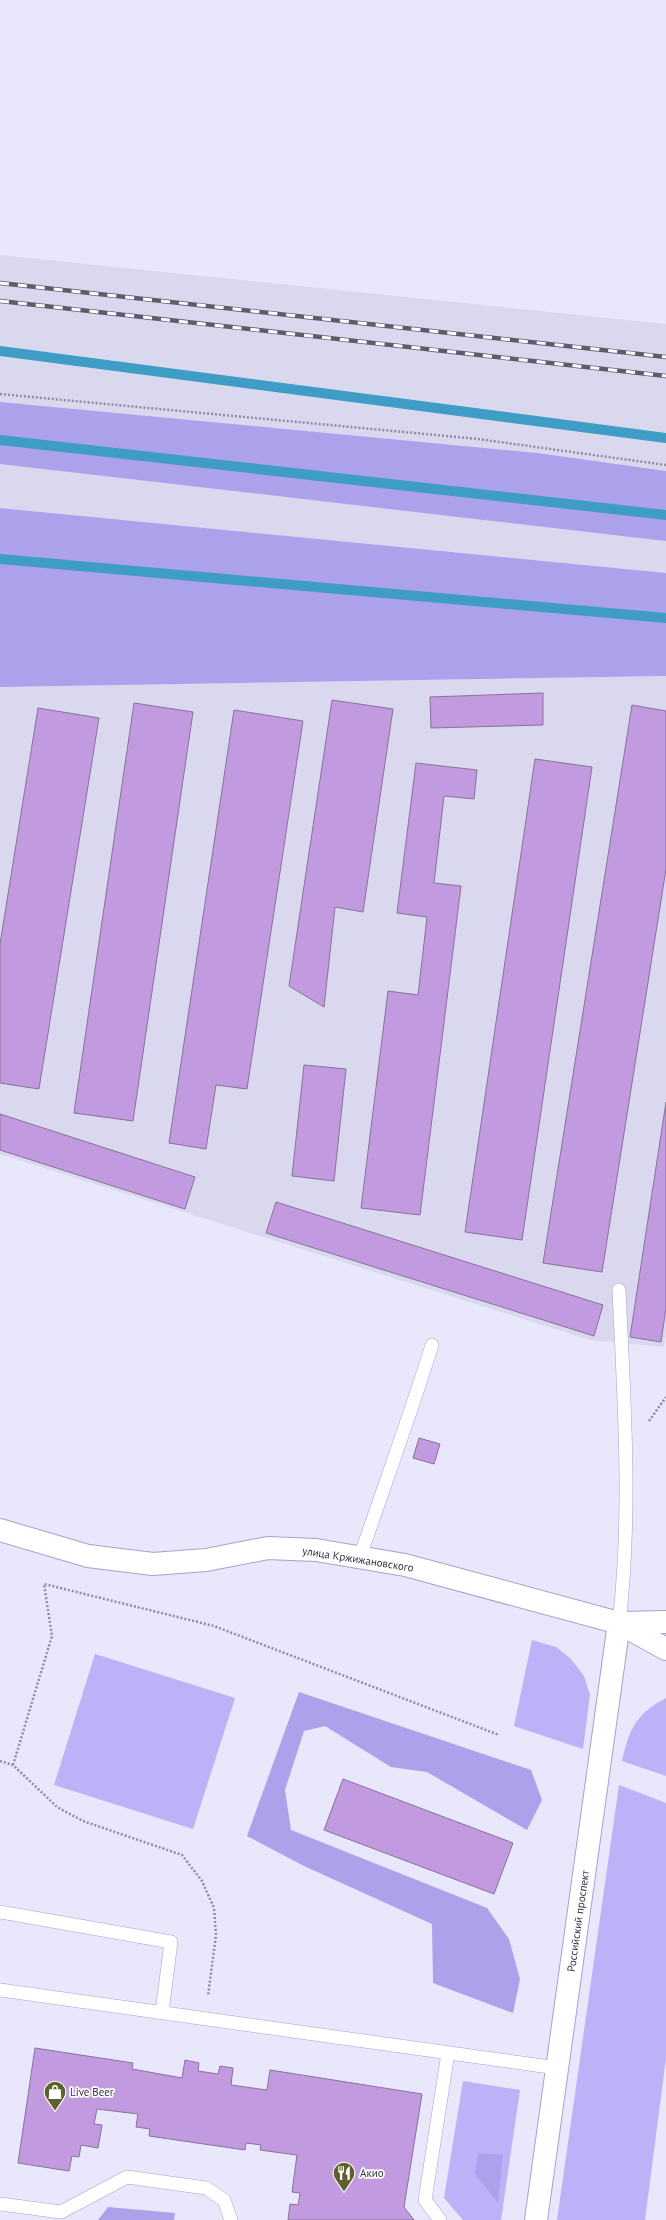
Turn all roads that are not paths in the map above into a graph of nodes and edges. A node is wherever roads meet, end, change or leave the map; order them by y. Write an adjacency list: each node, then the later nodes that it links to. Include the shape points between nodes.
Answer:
1 (619, 1290): 5 (lane, via 626,1454 625,1570)
2 (432, 1345): 4 (lane)
3 (0, 1530): 4 (street, улица Кржижановского, via 88,1556 153,1564 206,1560 268,1548 316,1550)
4 (360, 1557): 5 (street, улица Кржижановского, via 405,1565)
5 (619, 1622): 6 (street, улица Кржижановского); 7 (street, улица Кржижановского); 12 (street, Российский проспект)
6 (666, 1622)
7 (666, 1649)
8 (0, 1912): 10 (lane, via 171,1942)
9 (0, 1990): 10 (lane)
10 (162, 2012): 11 (lane)
11 (448, 2053): 12 (lane); 15 (lane, via 425,2200)
12 (558, 2068): 16 (street, Российский проспект)
13 (0, 2204): 14 (lane, via 61,2212 127,2176 206,2188 224,2200)
14 (231, 2220)
15 (440, 2220)
16 (536, 2220)

